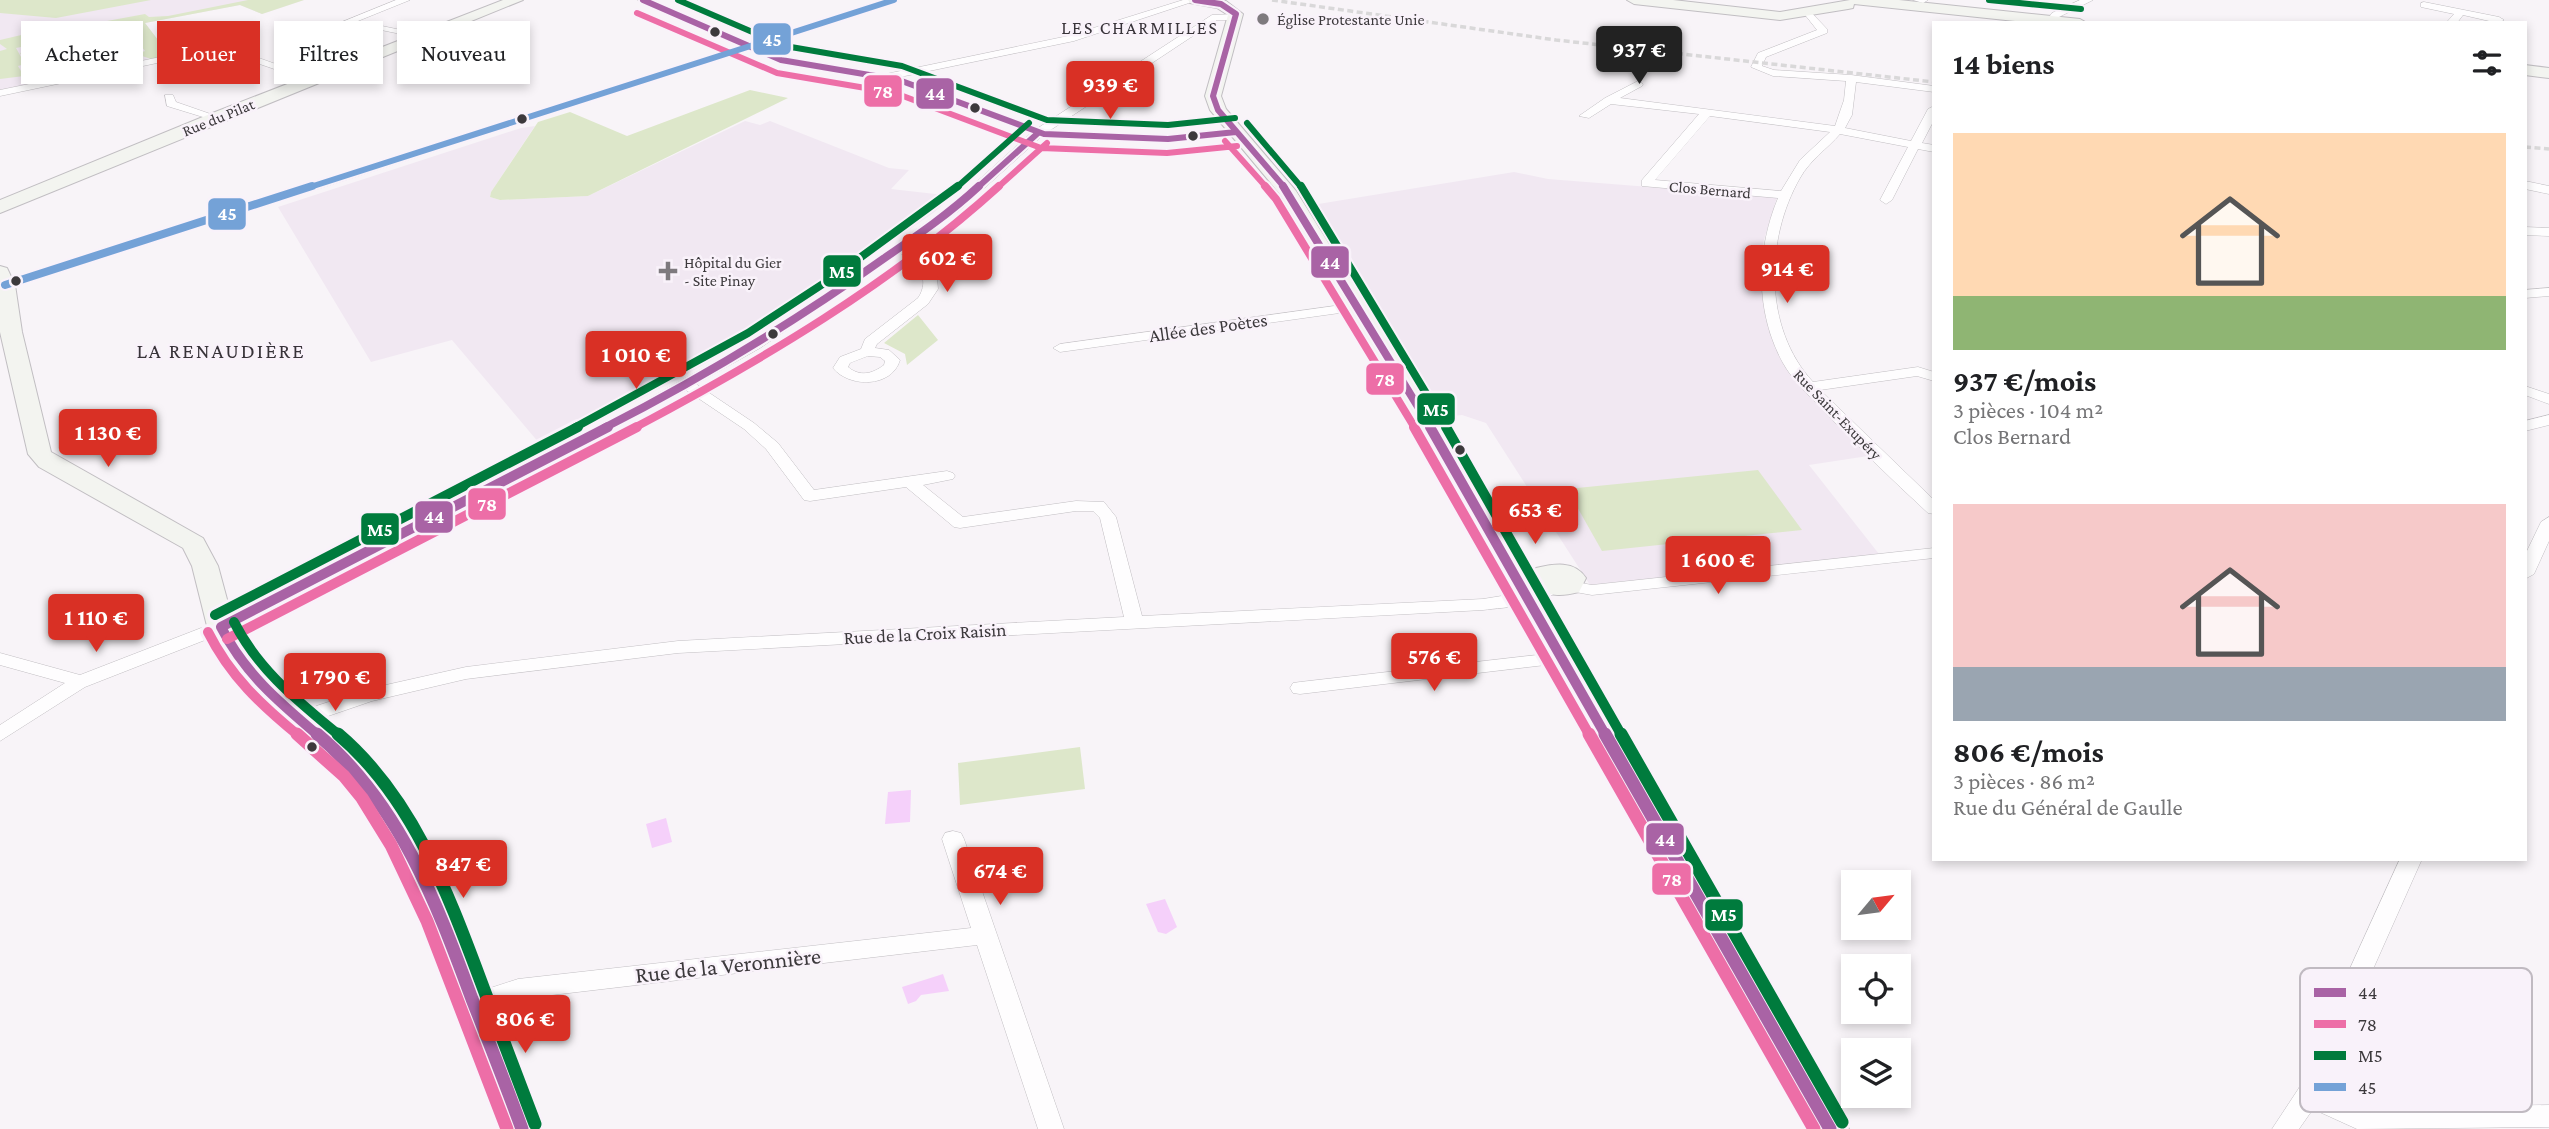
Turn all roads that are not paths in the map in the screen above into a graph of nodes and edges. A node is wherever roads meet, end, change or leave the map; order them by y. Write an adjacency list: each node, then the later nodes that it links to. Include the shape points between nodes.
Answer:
1 (405, 0): 23 (street, via 348,22)
2 (516, 0): 20 (main road, Rue du Pilat)
3 (643, 0): 24 (street)
4 (894, 0): 24 (street)
5 (1634, 0): 14 (main road)
6 (1822, 0): 10 (main road)
7 (2088, 0): 18 (street)
8 (1198, 1): 15 (street, via 1216,10); 16 (main road, via 1228,7); 28 (street, via 1072,38)
9 (1919, 2): 11 (main road); 17 (main road)
10 (1851, 3): 11 (main road); 14 (main road)
11 (1876, 3)
12 (2424, 5): 13 (street)
13 (2461, 12): 19 (street); 22 (street)
14 (1812, 16): 29 (street, via 1821,33 1762,55 1756,67 1773,73)
15 (1215, 17): 16 (street); 42 (street)
16 (1235, 17): 41 (main road, via 1213,96)
17 (2031, 20): 18 (main road)
18 (2052, 20): 21 (main road)
19 (2499, 20)
20 (462, 21)
21 (2061, 21)
22 (2453, 21)
23 (397, 32)
24 (748, 47): 28 (street, via 789,62); 55 (street)
25 (157, 60): 33 (street)
26 (2527, 71): 27 (main road)
27 (2549, 73)
28 (885, 77): 42 (street)
29 (1852, 78): 32 (street); 40 (street, via 1850,107)
30 (301, 84): 39 (main road, Rue du Pilat)
31 (1638, 84): 35 (street)
32 (1932, 89)
33 (0, 93)
34 (169, 97): 39 (street, via 171,104)
35 (1609, 100): 36 (street); 38 (street)
36 (1707, 112): 40 (street); 47 (street, Clos Bernard, via 1646,183)
37 (1932, 113): 43 (street)
38 (1586, 116)
39 (216, 118): 51 (main road, Rue du Pilat)
40 (1840, 131): 43 (street); 47 (street, Rue Saint-Exupéry, via 1807,157)
41 (1236, 132): 42 (street, via 1168,139); 58 (main road, via 1287,191)
42 (1038, 133): 54 (street, via 964,200)
43 (1916, 146): 44 (street); 50 (street)
44 (1932, 149)
45 (2527, 185): 46 (street)
46 (2549, 190)
47 (1784, 195): 62 (street, Rue Saint-Exupéry, via 1767,248 1771,314 1789,361)
48 (2549, 197): 49 (street)
49 (2527, 198)
50 (1886, 200)
51 (0, 207)
52 (2527, 231): 53 (street)
53 (2549, 232)
54 (899, 248): 60 (street, via 918,257 930,277 930,289 923,301 870,342); 76 (street, via 790,323 695,380)
55 (3, 279): 76 (main road, via 40,454 194,542)
56 (2549, 292): 57 (street)
57 (2527, 294)
58 (1356, 307): 59 (street, Allée des Poètes); 74 (main road, via 1510,563)
59 (1060, 348)
60 (867, 352)
61 (1932, 376): 62 (street, via 1919,371)
62 (1810, 387): 70 (street, Rue Saint-Exupéry)
63 (692, 388): 69 (street, via 772,446 810,496)
64 (2527, 391): 65 (street)
65 (2549, 400)
66 (2549, 420): 67 (street)
67 (2527, 426)
68 (947, 476): 69 (street)
69 (909, 482): 75 (street, via 960,523 1098,506 1108,517)
70 (1932, 507)
71 (2549, 522): 73 (street)
72 (1932, 553): 74 (street, Rue de la Croix Raisin)
73 (2527, 570)
74 (1550, 592): 75 (street, Rue de la Croix Raisin, via 1408,608); 77 (main road)
75 (1135, 623): 81 (street, Rue de la Croix Raisin, via 678,647 467,673 368,695)
76 (221, 627): 79 (street); 81 (main road, via 240,664)
77 (1564, 658): 80 (street); 93 (main road)
78 (0, 659): 79 (street, via 68,676)
79 (78, 683): 82 (street)
80 (1300, 688)
81 (302, 718): 87 (main road, via 352,764 391,818 428,883)
82 (0, 734)
83 (953, 839): 85 (street)
84 (2410, 861): 86 (street)
85 (985, 935): 87 (street, Rue de la Veronnière, via 518,989); 92 (street)
86 (2362, 968)
87 (474, 1003): 91 (main road)
88 (2300, 1107): 94 (street)
89 (2342, 1112): 90 (street, via 2360,1119 2391,1120)
90 (2549, 1116)
91 (522, 1129)
92 (1051, 1129)
93 (1830, 1129)
94 (2285, 1129)

